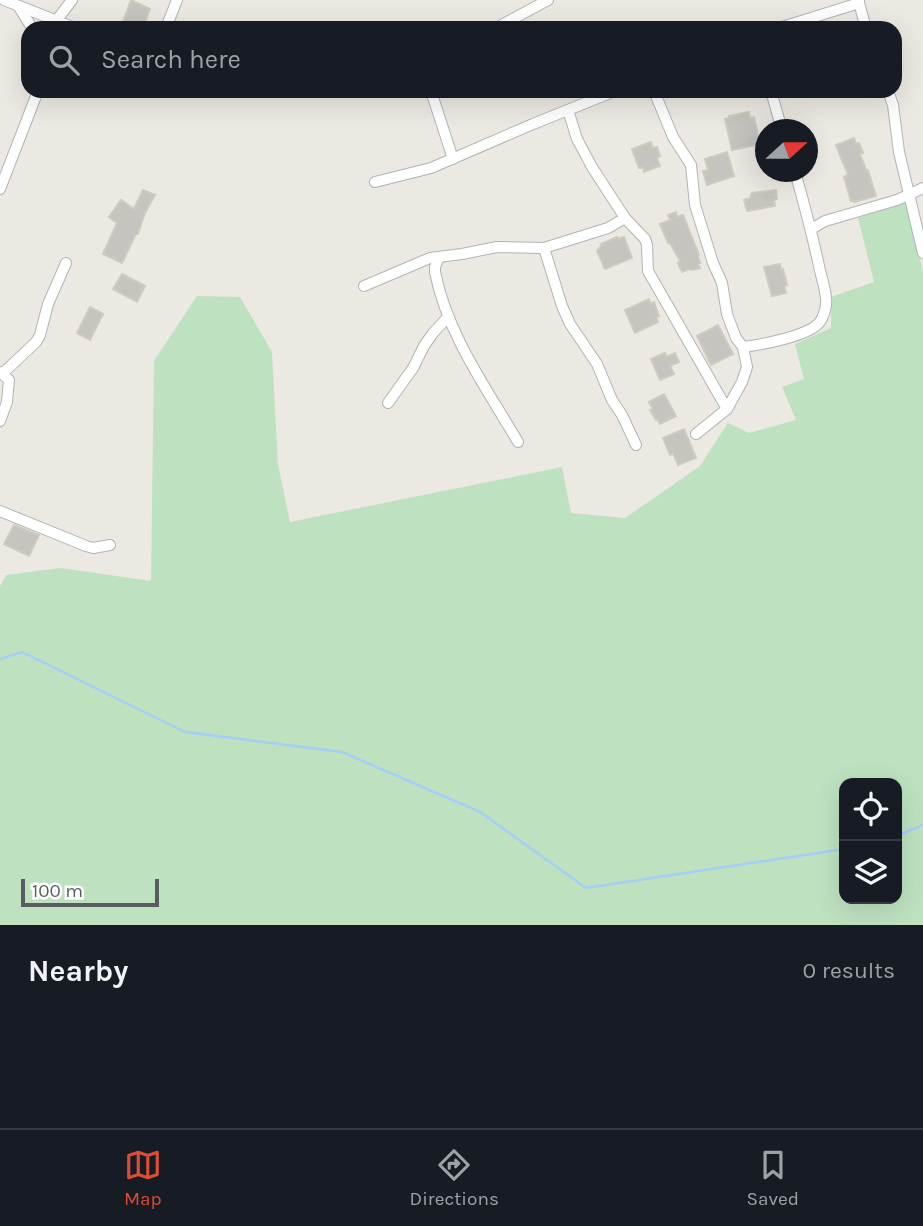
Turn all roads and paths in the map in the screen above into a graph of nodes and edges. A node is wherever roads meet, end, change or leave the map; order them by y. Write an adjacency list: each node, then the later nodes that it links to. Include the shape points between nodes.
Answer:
1 (4, 0): 6 (street)
2 (72, 0): 8 (street)
3 (177, 0): 9 (street)
4 (548, 0): 10 (street)
5 (859, 2): 11 (street); 12 (street)
6 (19, 7): 7 (street); 8 (street)
7 (28, 21)
8 (56, 21)
9 (169, 21)
10 (509, 21)
11 (801, 21)
12 (864, 21)
13 (35, 98): 25 (street)
14 (433, 98): 21 (street)
15 (598, 98): 19 (street)
16 (657, 98): 35 (street, via 691,165 695,205 722,283 727,314)
17 (773, 98): 20 (street)
18 (890, 98): 26 (street)
19 (568, 110): 21 (street); 27 (street, via 577,139)
20 (779, 119)
21 (453, 159): 22 (street)
22 (375, 182)
23 (798, 182): 28 (street)
24 (923, 188): 26 (street)
25 (0, 189)
26 (909, 193): 28 (street); 30 (street)
27 (625, 218): 29 (street); 38 (street, via 645,239 648,271)
28 (811, 229): 35 (street, via 826,299 820,322 800,334)
29 (544, 248): 31 (street, via 497,247); 42 (street, via 570,324 597,364)
30 (923, 253)
31 (439, 257): 33 (street); 34 (street, via 435,272)
32 (66, 262): 36 (street, via 36,342)
33 (363, 286)
34 (448, 317): 37 (street); 41 (street)
35 (743, 348): 38 (street, via 747,373)
36 (1, 373): 39 (street, via 9,380 9,390)
37 (388, 403)
38 (727, 409): 40 (street)
39 (0, 421)
40 (695, 434)
41 (519, 442)
42 (636, 445)
43 (0, 511): 44 (street, via 86,546)
44 (110, 545)

